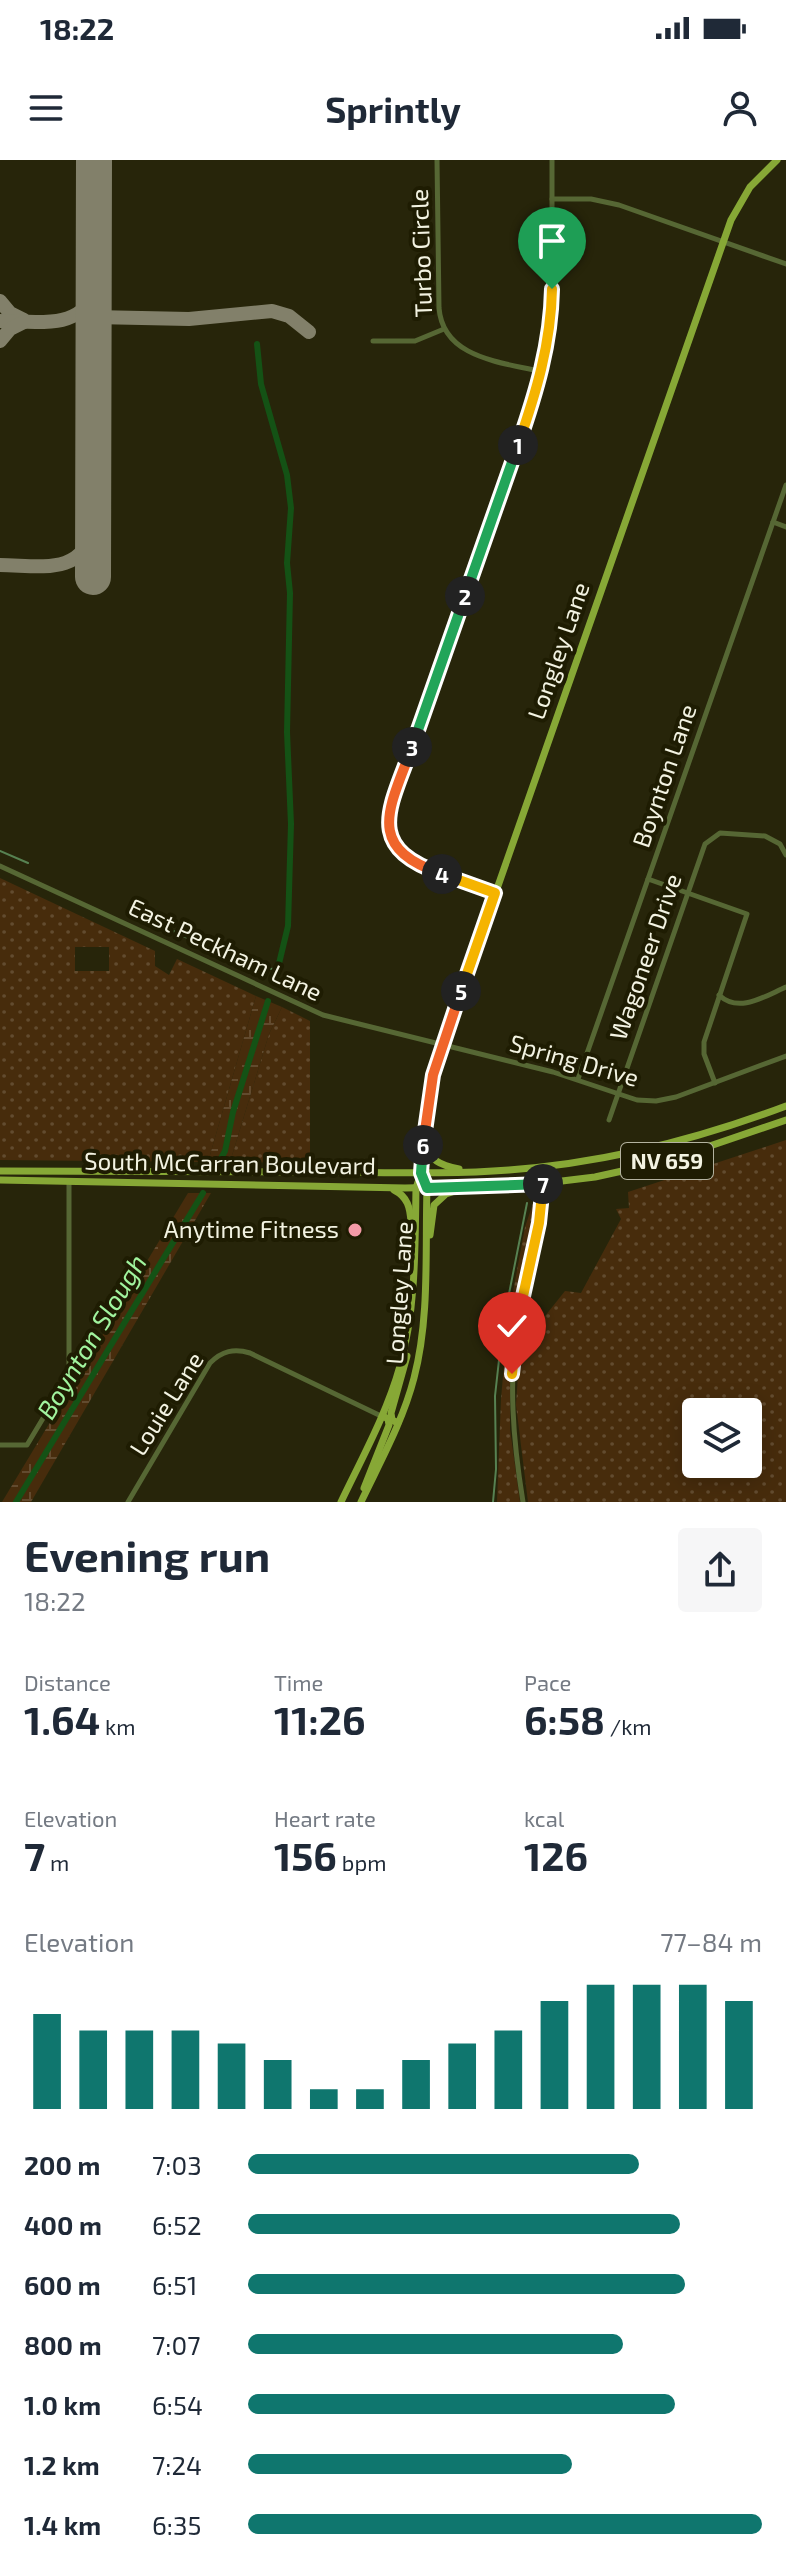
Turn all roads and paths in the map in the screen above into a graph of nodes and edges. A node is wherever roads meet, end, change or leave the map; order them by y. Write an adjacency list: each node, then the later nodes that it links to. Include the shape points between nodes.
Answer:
1 (437, 160): 7 (street, Turbo Circle, via 439,308)
2 (552, 160): 4 (street)
3 (777, 160): 5 (main road, Longley Lane, via 745,194)
4 (552, 199): 5 (street, via 619,205); 9 (street, via 552,307)
5 (723, 242): 6 (street); 16 (main road, Longley Lane)
6 (786, 264)
7 (444, 329): 8 (street, via 415,341); 9 (street, Turbo Circle, via 466,351)
8 (373, 341)
9 (542, 372): 16 (street, via 390,814 392,838 411,862)
10 (786, 485): 11 (street, Boynton Lane)
11 (773, 522): 12 (street); 15 (street, Boynton Lane)
12 (786, 527)
13 (786, 855): 17 (street, Wagoneer Drive, via 780,844 765,836 712,836)
14 (0, 866): 20 (street, East Peckham Lane, via 316,1012)
15 (648, 879): 17 (street); 22 (street, Boynton Lane)
16 (495, 893): 20 (main road, Longley Lane)
17 (687, 893): 19 (street, via 747,914); 24 (street, Wagoneer Drive)
18 (786, 987): 19 (street, via 745,1004 729,1003)
19 (719, 995): 23 (street, via 704,1042)
20 (443, 1043): 22 (street, Spring Drive); 28 (main road, Longley Lane)
21 (786, 1056): 23 (street, Spring Drive)
22 (578, 1079): 24 (street, Spring Drive)
23 (715, 1083): 24 (street, Spring Drive, via 656,1101)
24 (618, 1093): 26 (street, Wagoneer Drive)
25 (786, 1106): 31 (main road, South McCarran Boulevard / NV 659, via 644,1151)
26 (609, 1120)
27 (786, 1120): 35 (main road, South McCarran Boulevard / NV 659, via 663,1162)
28 (423, 1139): 31 (main road, via 438,1164); 32 (main road, Longley Lane)
29 (0, 1171): 30 (main road, South McCarran Boulevard / NV 659)
30 (167, 1172): 32 (main road, South McCarran Boulevard / NV 659); 34 (main road)
31 (481, 1172): 32 (main road, South McCarran Boulevard / NV 659)
32 (421, 1173): 38 (main road, Longley Lane); 39 (main road, Longley Lane)
33 (0, 1180): 34 (main road, South McCarran Boulevard / NV 659)
34 (69, 1181): 36 (main road, South McCarran Boulevard / NV 659); 45 (street, via 69,1372 27,1445)
35 (543, 1184): 37 (main road, South McCarran Boulevard / NV 659); 49 (street, via 513,1364 514,1439)
36 (384, 1187): 38 (main road, South McCarran Boulevard / NV 659); 41 (main road, via 409,1204)
37 (475, 1187): 39 (main road, South McCarran Boulevard / NV 659); 40 (main road, via 446,1194 434,1205)
38 (416, 1188): 39 (main road, South McCarran Boulevard / NV 659); 41 (main road, Longley Lane)
39 (427, 1188): 40 (main road, Longley Lane)
40 (425, 1277): 44 (main road, Longley Lane, via 419,1359)
41 (412, 1286): 42 (main road, Longley Lane)
42 (409, 1326): 43 (main road, Longley Lane); 44 (main road, via 405,1366 391,1413)
43 (381, 1416): 46 (street, Louie Lane, via 250,1353 227,1351 210,1363); 47 (main road, Longley Lane); 48 (main road, via 389,1425)
44 (398, 1423): 48 (main road, Longley Lane)
45 (0, 1445)
46 (128, 1502)
47 (341, 1502)
48 (360, 1502)
49 (523, 1502)

